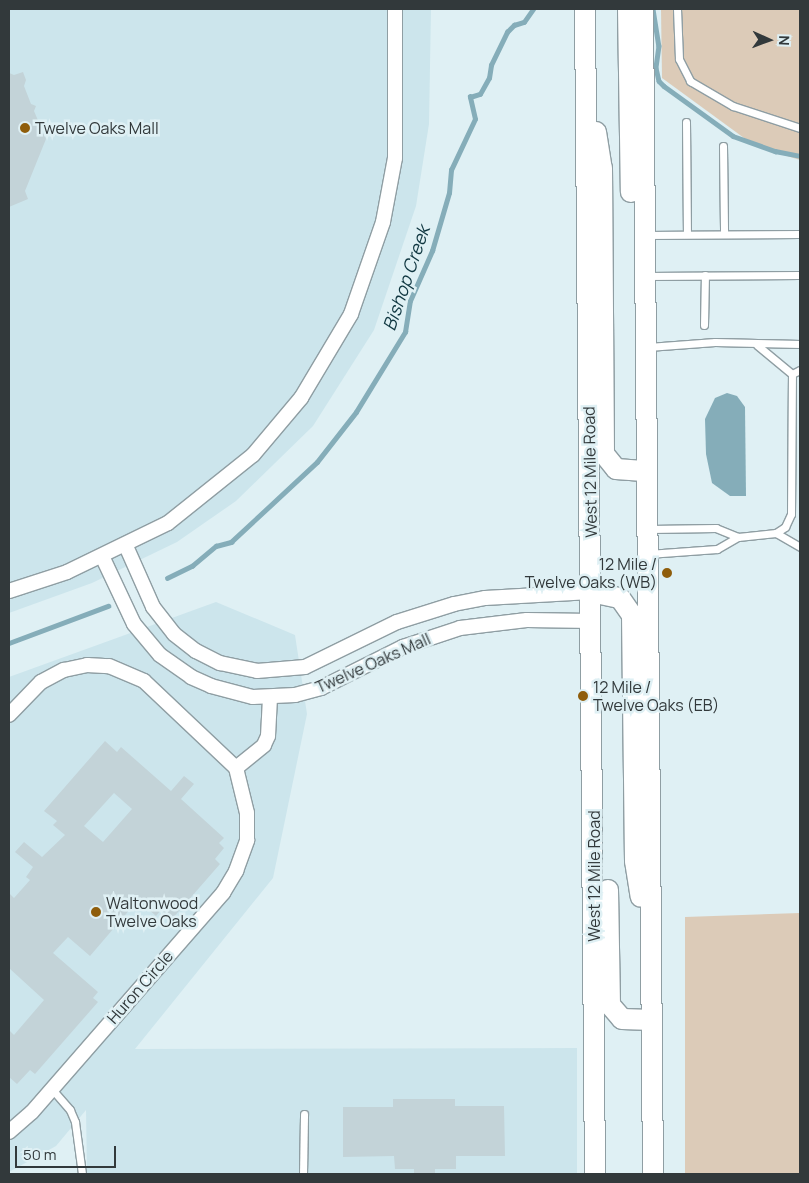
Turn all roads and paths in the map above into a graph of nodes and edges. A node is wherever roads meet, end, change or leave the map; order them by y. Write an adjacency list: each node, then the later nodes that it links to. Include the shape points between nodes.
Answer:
1 (396, 9): 27 (street, via 397,118 392,178 383,222 351,314 301,398 254,455 182,514)
2 (585, 9): 6 (main road, West 12 Mile Road)
3 (628, 9): 18 (main road, via 633,312)
4 (643, 9): 10 (main road)
5 (677, 9): 8 (lane, via 679,59 690,81 733,106)
6 (585, 58): 23 (main road, via 602,168 604,454 616,469); 32 (main road, West 12 Mile Road)
7 (686, 122): 11 (lane)
8 (800, 128)
9 (723, 146): 12 (lane)
10 (645, 234): 11 (lane); 16 (main road)
11 (687, 234): 12 (lane)
12 (724, 234): 13 (lane)
13 (800, 234)
14 (705, 275): 15 (lane); 16 (lane); 17 (lane)
15 (800, 275)
16 (646, 276): 18 (main road)
17 (704, 325)
18 (646, 344): 20 (lane, via 715,342); 23 (main road)
19 (800, 344): 20 (lane)
20 (757, 345): 22 (lane)
21 (800, 370): 22 (lane)
22 (792, 374): 25 (lane, via 791,514 785,527)
23 (647, 471): 24 (main road)
24 (648, 529): 26 (lane, via 716,528); 29 (main road)
25 (776, 533): 26 (lane); 28 (lane)
26 (738, 537): 29 (lane, via 717,549)
27 (126, 546): 30 (street); 32 (street, Twelve Oaks Mall, via 153,607 174,634 215,661 258,671 306,667 397,622 454,604 485,598)
28 (800, 547)
29 (648, 554): 38 (main road)
30 (102, 556): 31 (street, via 67,572); 34 (street, Twelve Oaks Mall, via 134,624 160,655 182,672 211,686)
31 (9, 591)
32 (591, 592): 33 (main road, West 12 Mile Road); 38 (main road, via 620,598 632,615 634,861)
33 (592, 621): 34 (street, Twelve Oaks Mall, via 527,620 460,628 403,647 333,684 309,692); 36 (main road, West 12 Mile Road)
34 (270, 697): 37 (street, via 268,736 264,745)
35 (10, 712): 37 (street, via 41,682 64,670 87,665 109,666 144,681)
36 (593, 722): 39 (main road, via 606,774 610,1005 622,1019); 45 (main road, West 12 Mile Road)
37 (236, 768): 40 (street, Huron Circle, via 247,813 247,840 236,871 223,893)
38 (651, 953): 39 (main road)
39 (652, 1020): 46 (main road)
40 (51, 1088): 42 (street, Huron Circle, via 32,1112); 43 (lane, via 70,1110 75,1122)
41 (304, 1114): 44 (lane)
42 (9, 1132)
43 (82, 1174)
44 (303, 1174)
45 (595, 1174)
46 (653, 1174)

